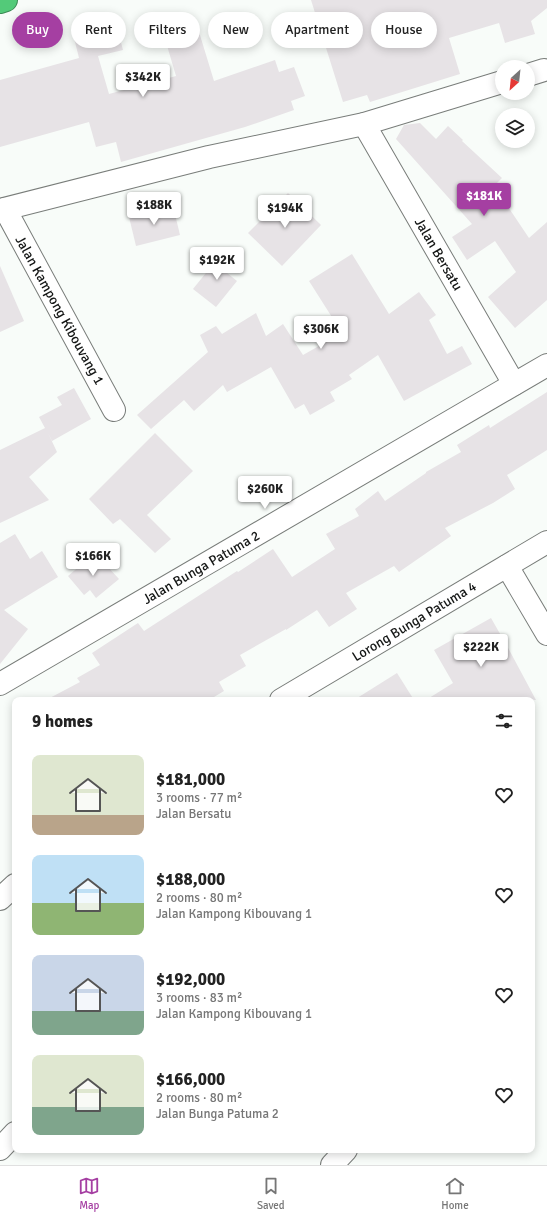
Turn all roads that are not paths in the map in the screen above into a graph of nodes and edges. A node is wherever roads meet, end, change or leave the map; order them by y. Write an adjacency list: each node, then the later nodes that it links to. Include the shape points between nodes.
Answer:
1 (6, 0): 2 (highway)
2 (0, 2)
3 (495, 84): 4 (street)
4 (364, 124): 5 (street, via 209,157); 7 (street, Jalan Bersatu)
5 (2, 210): 8 (street, Jalan Kampong Kibouvang 1)
6 (547, 365): 7 (street, Jalan Bunga Patuma 2)
7 (514, 384): 12 (street, Jalan Bunga Patuma 2)
8 (114, 410)
9 (547, 542): 10 (street, Lorong Bunga Patuma 4)
10 (507, 566): 11 (street); 13 (street, Lorong Bunga Patuma 4)
11 (547, 634)
12 (0, 684)
13 (291, 697)
14 (12, 888): 15 (street)
15 (0, 899)
16 (12, 1136): 17 (street)
17 (0, 1149)
18 (343, 1153): 19 (street)
19 (332, 1165)

